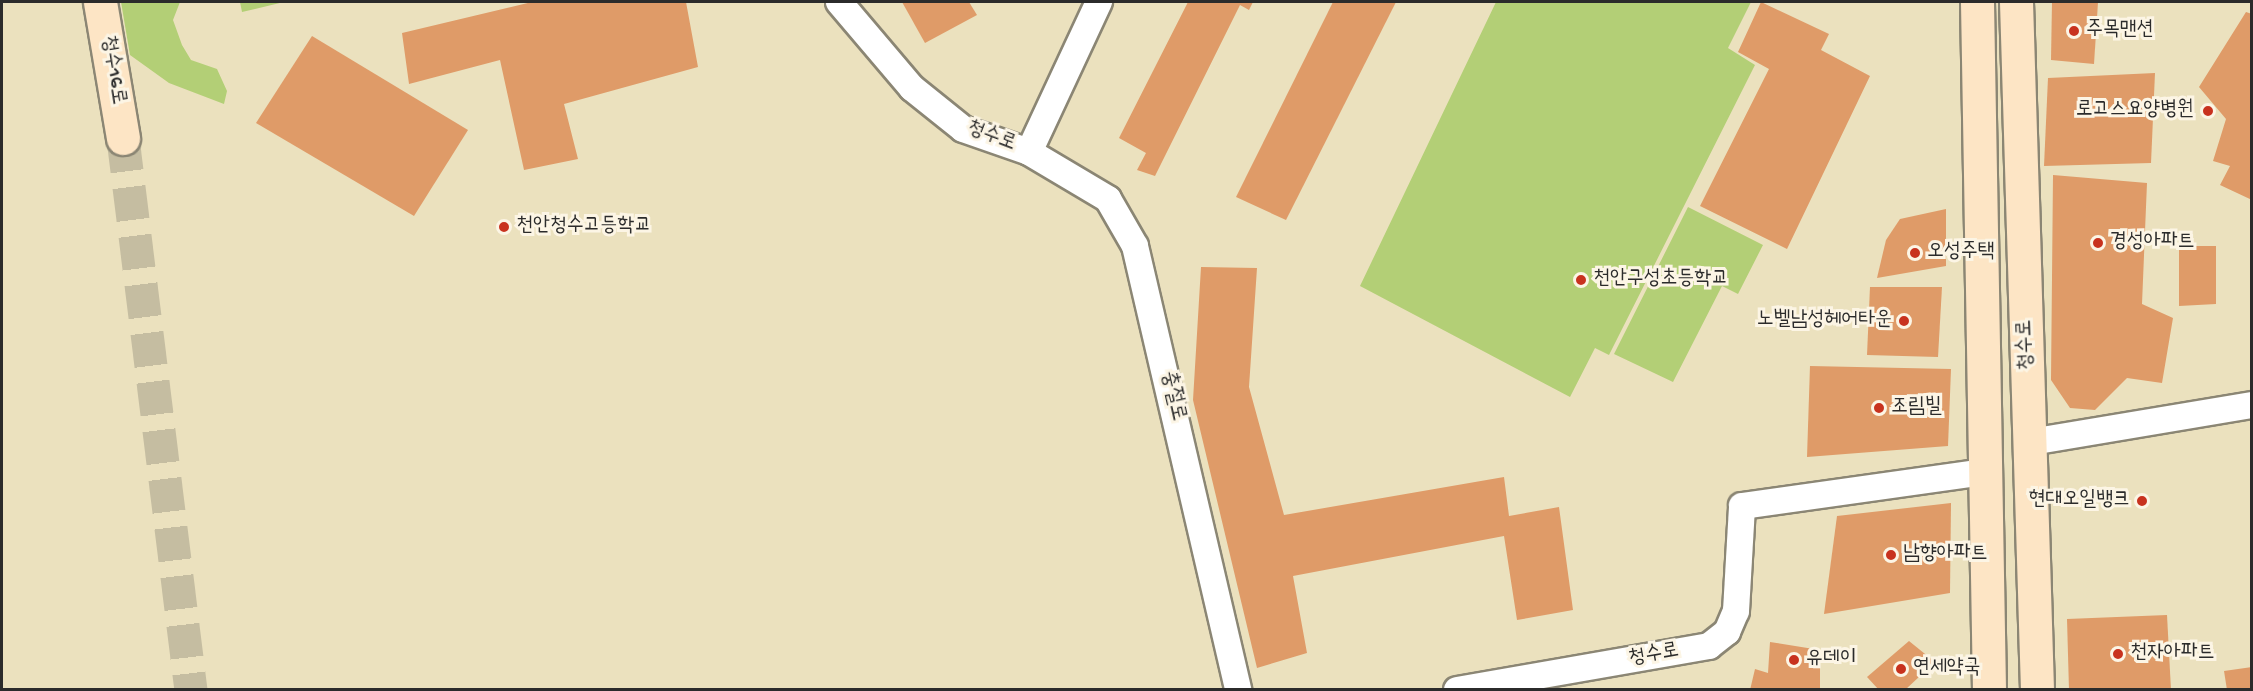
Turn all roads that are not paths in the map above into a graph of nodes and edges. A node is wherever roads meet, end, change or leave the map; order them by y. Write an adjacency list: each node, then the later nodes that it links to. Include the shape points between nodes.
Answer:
1 (100, 2): 6 (street, 청수16로)
2 (839, 2): 7 (street, 청수로, via 912,88 963,129)
3 (1099, 2): 7 (street, 청수로)
4 (1977, 2): 10 (street, 청수로)
5 (2016, 2): 9 (street, 청수로)
6 (123, 138)
7 (1029, 152): 11 (street, 충절로, via 1108,199 1135,246)
8 (2252, 405): 9 (street)
9 (2031, 442): 14 (street, 청수로)
10 (1985, 472): 12 (street, 청수로, via 1742,506 1736,612 1727,632 1709,646); 13 (street, 청수로)
11 (1238, 690)
12 (1457, 690)
13 (1989, 690)
14 (2037, 690)

